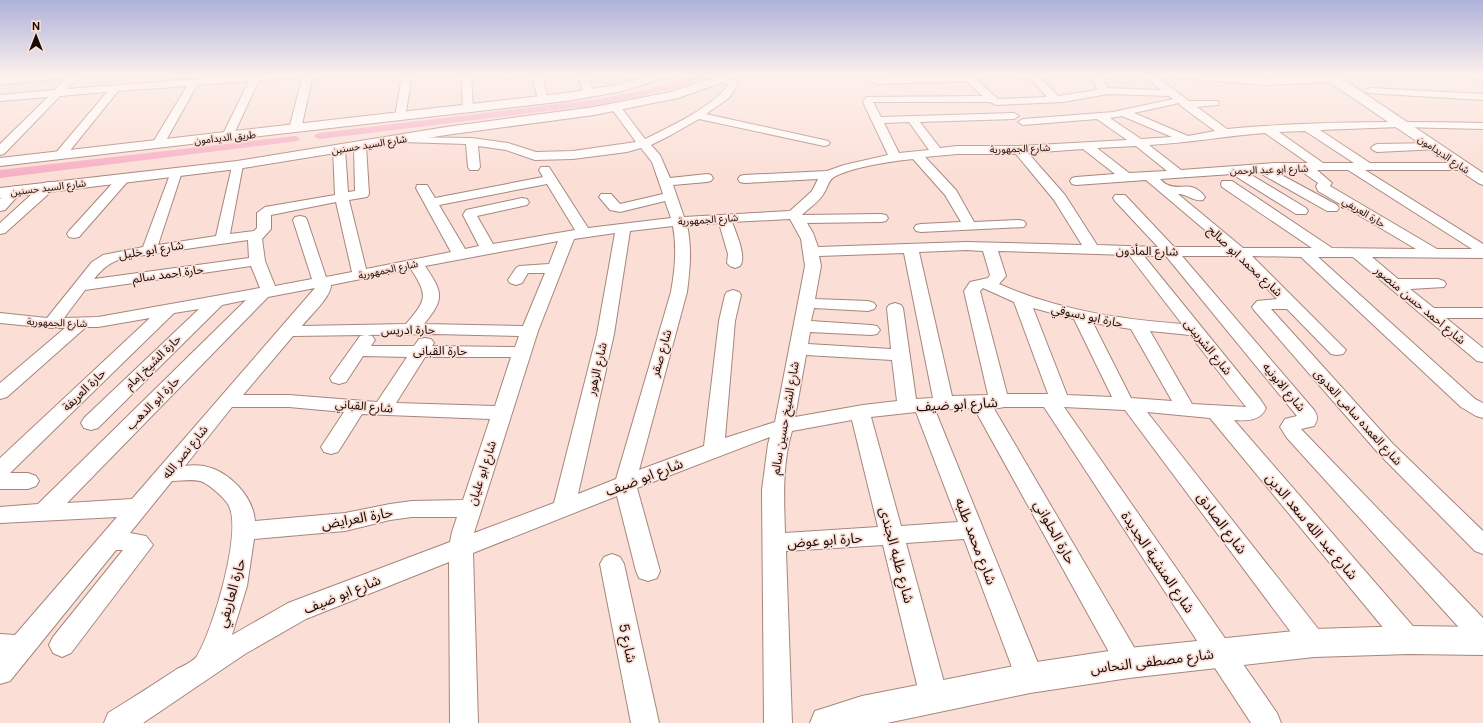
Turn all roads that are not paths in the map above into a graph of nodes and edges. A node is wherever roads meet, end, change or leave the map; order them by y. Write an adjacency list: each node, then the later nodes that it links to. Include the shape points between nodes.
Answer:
1 (616, 108): 41 (street, شارع صقر)
2 (42, 109): 48 (street)
3 (98, 109): 52 (street)
4 (178, 109): 40 (street)
5 (241, 109): 34 (street)
6 (304, 109): 30 (street)
7 (401, 109): 21 (street)
8 (468, 109): 21 (street, طريق الديدامون)
9 (610, 109): 35 (street, شارع السيد حسنين, via 461,128)
10 (706, 109): 18 (street)
11 (871, 109): 24 (street)
12 (1004, 109): 19 (street)
13 (1143, 109): 17 (street)
14 (1192, 109): 33 (street)
15 (1386, 109): 25 (street, شارع الديدامون)
16 (1394, 109): 25 (street, شارع الديدامون)
17 (1124, 114): 22 (street); 36 (street)
18 (697, 115): 39 (street); 41 (street)
19 (1014, 116): 23 (street); 26 (street)
20 (1466, 116): 25 (street, شارع الجمهورية)
21 (400, 117): 30 (street, طريق الديدامون)
22 (1101, 117): 26 (street); 38 (street)
23 (912, 119): 24 (street); 49 (street)
24 (877, 120): 54 (street)
25 (1405, 120): 27 (street, شارع الديدامون); 29 (street, شارع الجمهورية); 44 (street, شارع الديدامون)
26 (1023, 122): 32 (street)
27 (1425, 125): 28 (street); 58 (street, شارع الديدامون)
28 (1483, 126)
29 (1307, 127): 31 (street, شارع الجمهورية); 64 (street)
30 (302, 128): 34 (street, طريق الديدامون); 51 (street)
31 (1267, 129): 33 (street, شارع الجمهورية); 62 (street)
32 (1034, 131)
33 (1225, 133): 36 (street, شارع الجمهورية)
34 (228, 136): 40 (street, طريق الديدامون)
35 (402, 139): 37 (street); 43 (street, شارع السيد حسنين)
36 (1189, 139): 38 (street, شارع الجمهورية)
37 (472, 141): 53 (street, via 508,147); 60 (street)
38 (1138, 142): 42 (street, شارع الجمهورية); 69 (street)
39 (824, 143)
40 (158, 144): 52 (street, طريق الديدامون)
41 (642, 144): 53 (street, via 599,152); 79 (street, شارع صقر, via 654,155)
42 (1086, 145): 47 (street, شارع الجمهورية, via 1050,143); 74 (street)
43 (360, 146): 46 (street, شارع السيد حسنين); 89 (street, via 362,194)
44 (1435, 147): 45 (street); 59 (street, شارع الديدامون)
45 (1377, 148)
46 (339, 149): 51 (street, شارع السيد حسنين); 89 (street)
47 (1019, 150): 49 (street, شارع الجمهورية); 114 (street, via 1060,198)
48 (0, 151)
49 (937, 152): 50 (street, شارع الجمهورية)
50 (915, 154): 54 (street, شارع الجمهورية); 101 (street, via 951,193)
51 (304, 155): 57 (street, شارع السيد حسنين)
52 (60, 156): 56 (street, طريق الديدامون)
53 (535, 156): 75 (street)
54 (895, 157): 70 (street, شارع الجمهورية)
55 (1195, 160): 67 (street)
56 (0, 162)
57 (237, 165): 68 (street, شارع السيد حسنين); 108 (street)
58 (1483, 165)
59 (1462, 166): 64 (street, شارع ابو عبد الرحمن); 77 (street, شارع الديدامون)
60 (474, 167)
61 (1304, 167): 62 (street, شارع ابو عبد الرحمن); 65 (street, شارع ابو عبد الرحمن); 124 (street, حارة العريفي, via 1326,183 1323,188)
62 (1321, 167): 63 (street, شارع ابو عبد الرحمن)
63 (1350, 167): 64 (street, شارع ابو عبد الرحمن); 115 (street)
64 (1368, 167)
65 (1259, 168): 66 (street, شارع ابو عبد الرحمن); 95 (street)
66 (1235, 170): 67 (street, شارع ابو عبد الرحمن); 96 (street)
67 (1211, 171): 69 (street, شارع ابو عبد الرحمن)
68 (176, 172): 72 (street, شارع السيد حسنين); 113 (street)
69 (1179, 174): 71 (street, شارع ابو عبد الرحمن)
70 (829, 175): 76 (street, شارع الجمهورية); 97 (street, via 818,193)
71 (1149, 176): 74 (street, شارع ابو عبد الرحمن); 84 (street, شارع محمد ابو صالح)
72 (124, 178): 81 (street, شارع السيد حسنين); 105 (street)
73 (707, 178): 79 (street)
74 (1127, 178): 78 (street, شارع ابو عبد الرحمن)
75 (551, 179): 92 (street); 106 (street)
76 (744, 179)
77 (1483, 180)
78 (1076, 181)
79 (665, 182): 86 (street, شارع صقر)
80 (1227, 184): 121 (street)
81 (49, 186): 83 (street, شارع السيد حسنين); 104 (street)
82 (422, 188): 92 (street)
83 (16, 190): 85 (street, شارع السيد حسنين); 94 (street)
84 (1166, 190): 87 (street, via 1188,190); 119 (street, شارع محمد ابو صالح)
85 (0, 193)
86 (670, 196): 88 (street, via 620,208 615,207); 100 (street, شارع صقر)
87 (1198, 196)
88 (606, 197)
89 (342, 198): 93 (street); 130 (street)
90 (1120, 198): 118 (street, شارع الابونيه)
91 (522, 202): 112 (street, via 471,213)
92 (431, 203): 123 (street)
93 (304, 205): 107 (street, via 266,211 264,229); 132 (street, via 318,276)
94 (0, 207)
95 (1332, 208)
96 (1301, 211)
97 (796, 217): 98 (street, شارع الجمهورية); 99 (street, شارع الجمهورية); 117 (street, شارع الشيخ حسين سالم)
98 (724, 218): 100 (street, شارع الجمهورية); 128 (street, via 735,254)
99 (881, 218)
100 (679, 221): 102 (street, شارع الجمهورية); 190 (street, شارع صقر, via 684,252 682,278)
101 (970, 226): 103 (street); 111 (street, via 1015,219)
102 (623, 228): 106 (street, شارع الجمهورية); 193 (street, شارع الزهور, via 609,318)
103 (921, 228)
104 (0, 230)
105 (74, 234)
106 (576, 234): 112 (street, شارع الجمهورية); 129 (street, شارع ابو عليان)
107 (256, 235): 108 (street, شارع ابو خليل); 126 (street, via 254,238)
108 (222, 240): 113 (street, شارع ابو خليل)
109 (989, 246): 110 (street, شارع المأذون); 111 (street, شارع المأذون); 133 (street, via 998,276 993,281)
110 (910, 248): 117 (street, شارع المأذون); 174 (street)
111 (1036, 248): 114 (street, شارع المأذون)
112 (488, 249): 123 (street, شارع الجمهورية)
113 (149, 250): 136 (street, شارع ابو خليل, via 115,255 101,261)
114 (1092, 250): 116 (street, شارع المأذون)
115 (1483, 250)
116 (1133, 251): 118 (street, شارع المأذون); 158 (street, شارع الشربينى)
117 (812, 252): 141 (street, شارع الشيخ حسين سالم, via 813,266)
118 (1171, 252): 119 (street, شارع المأذون); 205 (street, شارع الابونيه, via 1307,415 1307,421 1292,424 1291,429)
119 (1239, 252): 120 (street, شارع المأذون); 142 (street, شارع محمد ابو صالح)
120 (1305, 253): 121 (street, شارع المأذون); 179 (street, via 1468,403)
121 (1329, 253): 122 (street, شارع المأذون)
122 (1358, 253): 124 (street, شارع المأذون); 134 (street, شارع احمد حسن منصور)
123 (460, 254): 127 (street, شارع الجمهورية)
124 (1435, 254): 125 (street, شارع المأذون)
125 (1483, 254)
126 (257, 261): 136 (street, حارة احمد سالم); 137 (street)
127 (415, 263): 130 (street, شارع الجمهورية); 154 (street, via 432,289 433,297 430,306)
128 (735, 263)
129 (554, 268): 131 (street, via 524,269); 160 (street, شارع ابو عليان)
130 (360, 275): 132 (street, شارع الجمهورية)
131 (516, 280)
132 (323, 282): 137 (street, شارع الجمهورية); 159 (street, شارع نصر الله, via 324,287 318,297)
133 (984, 283): 139 (street, حارة ابو دسوقي); 172 (street, حارة الحلواني, via 976,285 972,291)
134 (1394, 284): 135 (street); 147 (street, شارع احمد حسن منصور)
135 (1438, 284)
136 (80, 286): 150 (street, شارع ابو خليل)
137 (266, 293): 140 (street, شارع الجمهورية); 194 (street, حارة ابو الدهب)
138 (733, 295): 185 (street, via 727,321)
139 (1021, 299): 148 (street, حارة ابو دسوقي); 171 (street, شارع المنشية الجديدة)
140 (216, 302): 145 (street, شارع الجمهورية); 182 (street, حارة الشيخ إمام)
141 (807, 303): 143 (street); 152 (street, شارع الشيخ حسين سالم)
142 (1291, 304): 163 (street, شارع محمد ابو صالح); 201 (street, شارع العمده سامى العدوى, via 1263,304 1260,308 1386,449)
143 (868, 306)
144 (895, 308): 167 (street)
145 (168, 310): 151 (street, شارع الجمهورية); 186 (street, حارة العريفة)
146 (1483, 313): 147 (street)
147 (1431, 314): 164 (street, شارع احمد حسن منصور)
148 (1082, 317): 153 (street, حارة ابو دسوقي); 173 (street, شارع الصادق)
149 (0, 318): 150 (street, شارع الجمهورية)
150 (51, 323): 151 (street, شارع الجمهورية)
151 (80, 324): 169 (street)
152 (802, 326): 157 (street); 161 (street, شارع الشيخ حسين سالم)
153 (1138, 326): 158 (street, حارة ابو دسوقي); 177 (street)
154 (411, 329): 155 (street, حارة ادريس); 156 (street, حارة ادريس)
155 (434, 329): 160 (street, حارة ادريس); 165 (street)
156 (373, 330): 159 (street, حارة ادريس); 162 (street)
157 (871, 330)
158 (1194, 330): 178 (street, شارع الشربينى, via 1256,408 1256,411 1246,415)
159 (286, 331): 170 (street, شارع نصر الله)
160 (529, 331): 166 (street, شارع ابو عليان)
161 (798, 348): 167 (street); 183 (street, شارع الشيخ حسين سالم)
162 (359, 350): 165 (street, حارة القبانى); 168 (street)
163 (1337, 350)
164 (1479, 350)
165 (420, 351): 166 (street, حارة القبانى); 176 (street)
166 (522, 352): 180 (street, شارع ابو عليان)
167 (901, 355): 174 (street)
168 (339, 378)
169 (0, 393)
170 (227, 401): 175 (street, شارع القباني, via 288,401); 187 (street, شارع نصر الله)
171 (1055, 401): 172 (street, شارع ابو ضيف); 173 (street, شارع ابو ضيف); 211 (street, شارع المنشية الجديدة)
172 (990, 402): 174 (street, شارع ابو ضيف); 212 (street, حارة الحلواني)
173 (1128, 404): 177 (street, شارع ابو ضيف); 208 (street, شارع الصادق)
174 (925, 405): 181 (street, شارع ابو ضيف); 196 (street, شارع محمد طلبه)
175 (357, 407): 176 (street, شارع القباني); 184 (street)
176 (382, 408): 180 (street, شارع القباني)
177 (1186, 409): 178 (street, شارع ابو ضيف)
178 (1216, 412): 206 (street, شارع عبد الله سعد الدين)
179 (1483, 412)
180 (502, 413): 192 (street, شارع ابو عليان)
181 (860, 413): 183 (street, شارع ابو ضيف); 198 (street, شارع طلبه الجندى)
182 (91, 423)
183 (784, 426): 185 (street, شارع ابو ضيف); 200 (street, شارع الشيخ حسين سالم, via 778,444 773,490)
184 (331, 447)
185 (714, 450): 190 (street, شارع ابو ضيف)
186 (0, 470)
187 (167, 474): 191 (street, شارع نصر الله); 197 (street, حارة العاريفي, via 205,474 227,488 241,508)
188 (0, 481): 189 (street)
189 (28, 481)
190 (625, 484): 193 (street, شارع ابو ضيف); 204 (street)
191 (139, 507): 194 (street); 199 (street, شارع نصر الله)
192 (470, 508): 197 (street, حارة العرايض, via 412,509 345,522); 202 (street, شارع ابو عليان)
193 (564, 508): 202 (street, شارع ابو ضيف)
194 (44, 512): 195 (street)
195 (3, 517)
196 (972, 530): 198 (street, حارة ابو عوض); 215 (street, شارع محمد طلبه)
197 (244, 531): 213 (street, حارة العاريفي, via 243,553 234,594)
198 (892, 536): 200 (street, حارة ابو عوض); 216 (street, شارع طلبه الجندى)
199 (111, 541): 209 (street, via 141,543); 210 (street, شارع نصر الله)
200 (774, 543): 220 (street, شارع الشيخ حسين سالم)
201 (1483, 545)
202 (461, 548): 213 (street, شارع ابو ضيف, via 297,611); 218 (street, شارع ابو عليان)
203 (612, 564): 219 (street, شارع 5)
204 (648, 571)
205 (1483, 636)
206 (1409, 640): 207 (street, شارع مصطفى النحاس); 208 (street, شارع مصطفى النحاس)
207 (1483, 642)
208 (1314, 643): 211 (street, شارع مصطفى النحاس)
209 (62, 644)
210 (11, 646): 214 (street, شارع نصر الله)
211 (1220, 653): 212 (street, شارع مصطفى النحاس); 222 (street, شارع المنشية الجديدة)
212 (1129, 663): 215 (street, شارع مصطفى النحاس)
213 (205, 667): 217 (street, شارع ابو ضيف)
214 (0, 672)
215 (1030, 678): 216 (street, شارع مصطفى النحاس)
216 (934, 697): 221 (street, شارع مصطفى النحاس, via 862,712)
217 (118, 723)
218 (464, 723)
219 (645, 723)
220 (778, 723)
221 (827, 723)
222 (1267, 723)

